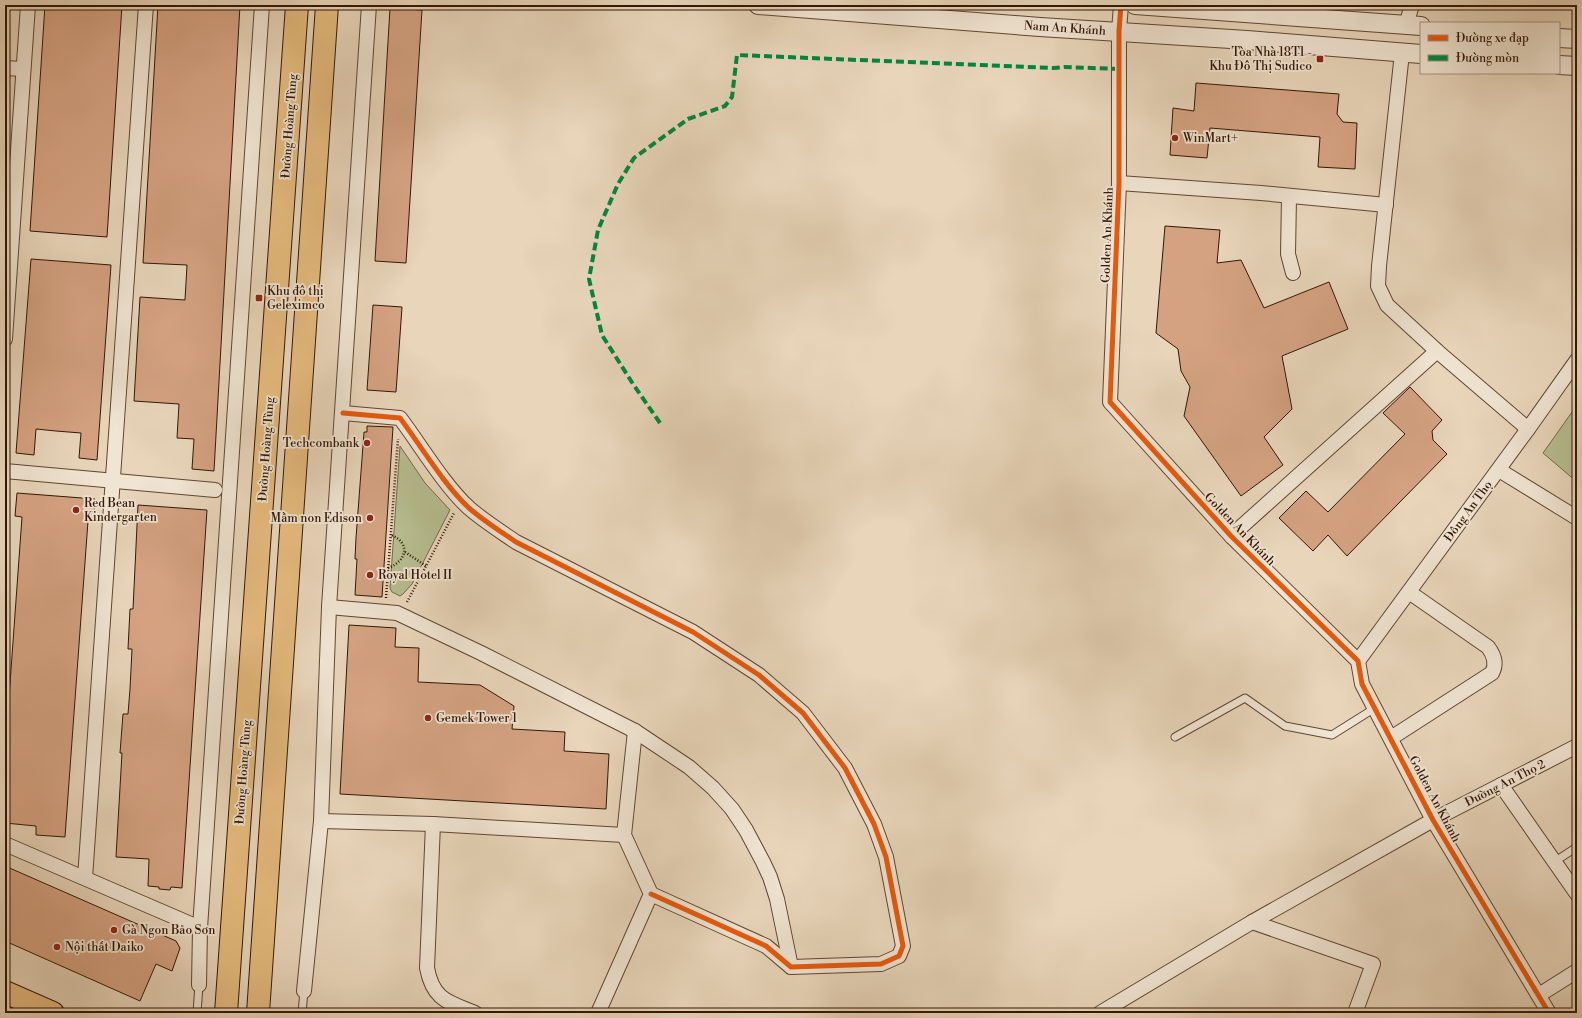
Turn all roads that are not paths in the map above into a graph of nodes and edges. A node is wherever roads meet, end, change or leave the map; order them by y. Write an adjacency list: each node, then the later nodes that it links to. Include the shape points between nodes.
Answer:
1 (28, 5): 20 (street)
2 (146, 5): 33 (street)
3 (262, 5): 57 (street)
4 (297, 5): 66 (main road, Đường Hoàng Tùng)
5 (327, 5): 67 (main road)
6 (369, 5): 29 (street)
7 (758, 5): 12 (street, Nam An Khánh)
8 (1121, 5): 12 (street, Golden An Khánh)
9 (1135, 5): 11 (street)
10 (1412, 5): 11 (street)
11 (1414, 26)
12 (1119, 31): 15 (street, Nam An Khánh); 21 (street, Golden An Khánh)
13 (1560, 38): 14 (street)
14 (1577, 39)
15 (1402, 53): 16 (street, Nam An Khánh); 23 (street)
16 (1420, 54)
17 (1560, 65): 18 (street)
18 (1577, 66)
19 (5, 68): 20 (street)
20 (24, 69): 24 (street)
21 (1119, 182): 22 (street); 36 (street, Golden An Khánh, via 1110,402)
22 (1289, 197): 23 (street); 25 (street, via 1288,254)
23 (1386, 205): 27 (street, via 1378,286 1387,305)
24 (8, 245): 26 (street)
25 (1293, 273)
26 (5, 339)
27 (1437, 351): 30 (street); 36 (street)
28 (1577, 360): 30 (street, Đông An Thọ)
29 (343, 412): 38 (street); 58 (street, via 399,417 449,485 468,507 490,525 516,542 693,632 759,675 803,713 845,768 874,824 886,857 902,946 899,956 881,964)
30 (1528, 429): 31 (street, Đông An Thọ)
31 (1498, 470): 35 (street); 37 (street, Đông An Thọ)
32 (5, 471): 33 (street)
33 (114, 481): 34 (street); 53 (street)
34 (215, 490)
35 (1577, 518)
36 (1231, 536): 39 (street, Golden An Khánh)
37 (1409, 592): 39 (street, Đông An Thọ); 43 (street, via 1488,647 1495,667 1492,673)
38 (330, 607): 41 (street, via 400,615); 47 (street)
39 (1358, 661): 40 (street, Golden An Khánh, via 1362,684)
40 (1376, 708): 42 (lane, via 1332,735 1285,726 1245,698); 43 (street, Golden An Khánh)
41 (635, 731): 49 (street); 58 (street, via 713,788 746,830 770,877 777,899)
42 (1174, 737)
43 (1391, 738): 46 (street, Golden An Khánh)
44 (1577, 746): 45 (street, Đường An Thọ 2)
45 (1501, 785): 46 (street, Đường An Thọ 2); 52 (street)
46 (1433, 820): 56 (street, Đường An Thọ 2); 62 (street, Golden An Khánh)
47 (320, 821): 48 (street); 63 (street)
48 (433, 824): 49 (street); 69 (street, via 429,979 437,994 445,1000)
49 (624, 835): 54 (street)
50 (5, 844): 53 (street)
51 (1577, 847): 52 (lane)
52 (1554, 862): 55 (street)
53 (85, 878): 57 (street)
54 (651, 894): 58 (street, via 766,946); 70 (street)
55 (1577, 894)
56 (1252, 922): 71 (street, Đường An Thọ 2); 72 (street, via 1373,964)
57 (200, 928): 60 (street)
58 (790, 967)
59 (1577, 971): 62 (street)
60 (199, 990): 65 (lane)
61 (5, 992): 64 (main road)
62 (1539, 995): 73 (street, Golden An Khánh)
63 (304, 996): 68 (lane)
64 (53, 1013)
65 (197, 1013)
66 (226, 1013)
67 (258, 1013)
68 (302, 1013)
69 (475, 1013)
70 (598, 1013)
71 (1100, 1013)
72 (1355, 1013)
73 (1549, 1013)

